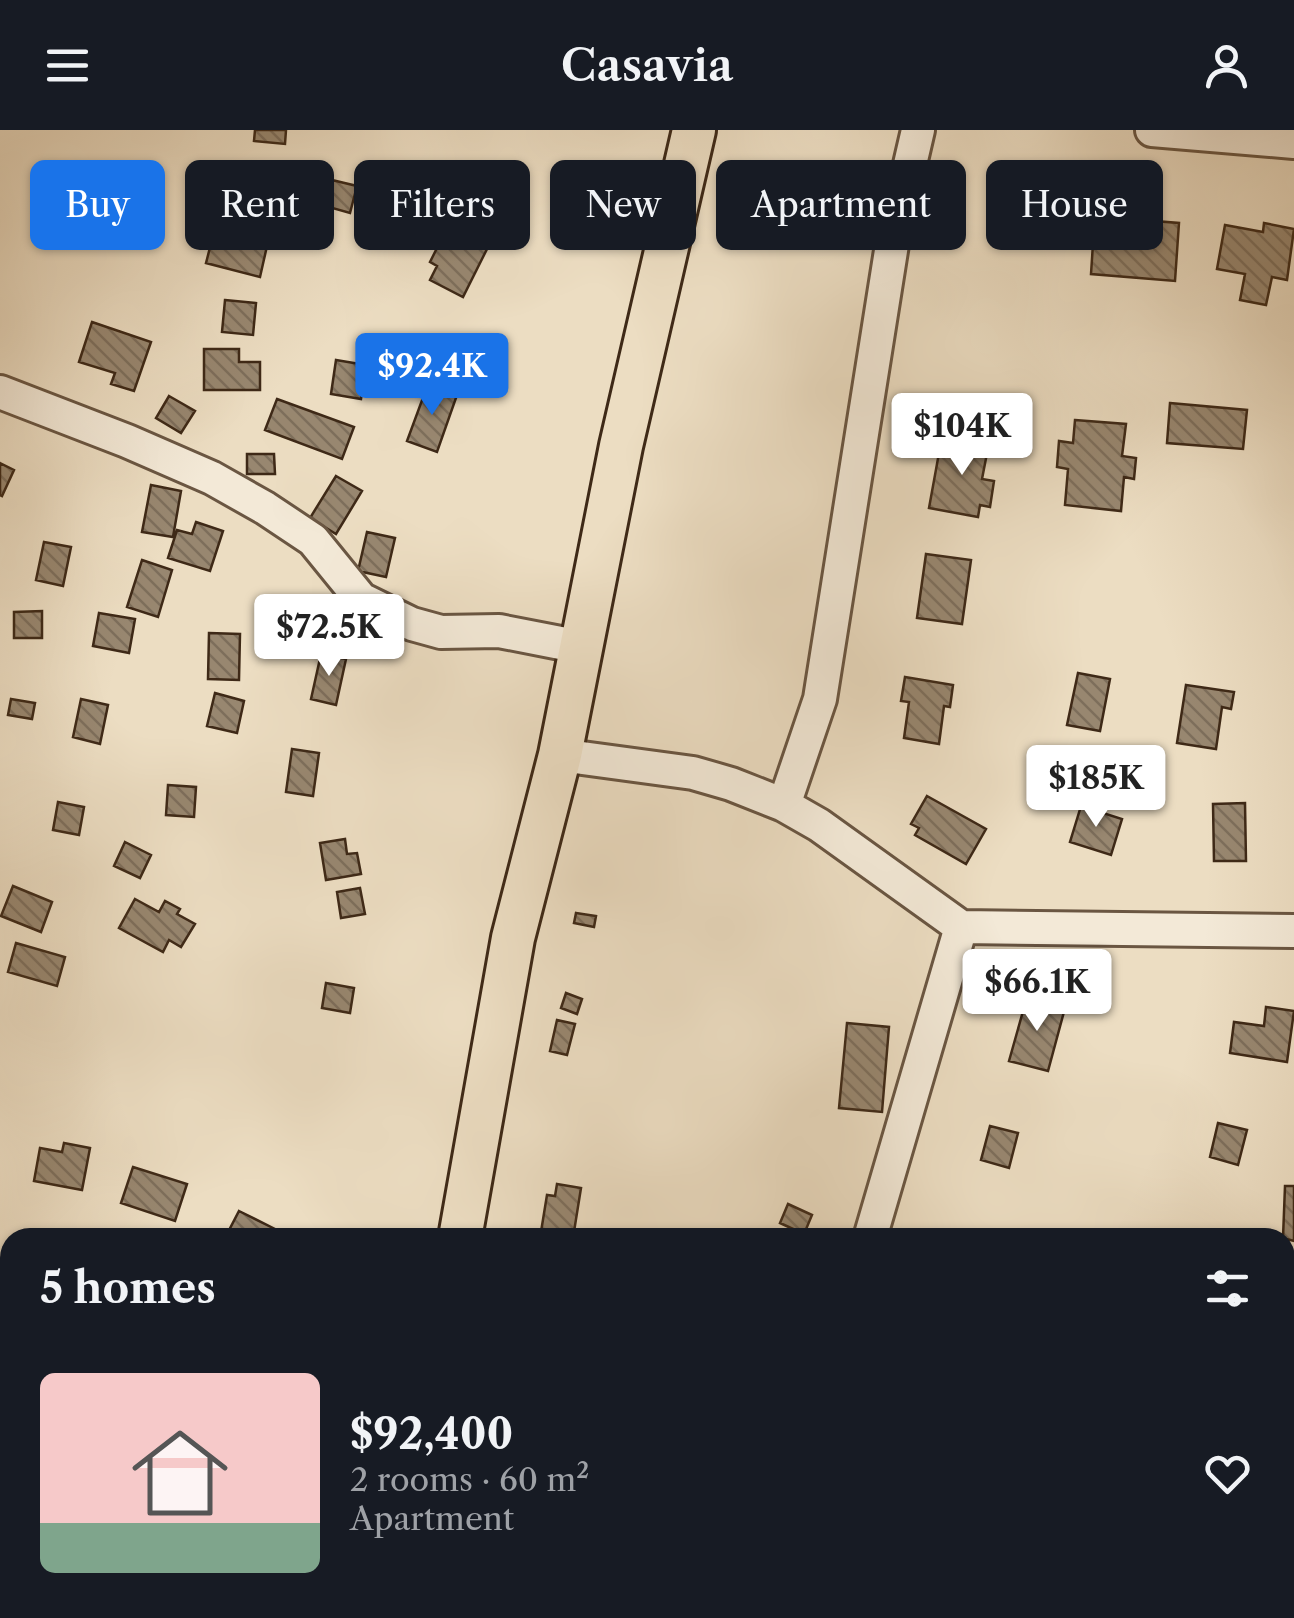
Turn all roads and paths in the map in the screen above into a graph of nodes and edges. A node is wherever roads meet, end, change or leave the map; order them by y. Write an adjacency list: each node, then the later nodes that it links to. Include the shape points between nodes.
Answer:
1 (694, 130): 6 (main road)
2 (918, 130): 8 (street, via 893,238 820,699)
3 (1152, 130): 4 (street)
4 (1294, 142)
5 (0, 392): 6 (street, via 252,500 313,540 361,600 412,624)
6 (581, 647): 7 (main road)
7 (560, 755): 8 (street, via 694,773); 11 (main road, via 513,938)
8 (784, 805): 9 (street)
9 (960, 927): 10 (street); 12 (street)
10 (1294, 931)
11 (462, 1228)
12 (873, 1228)

